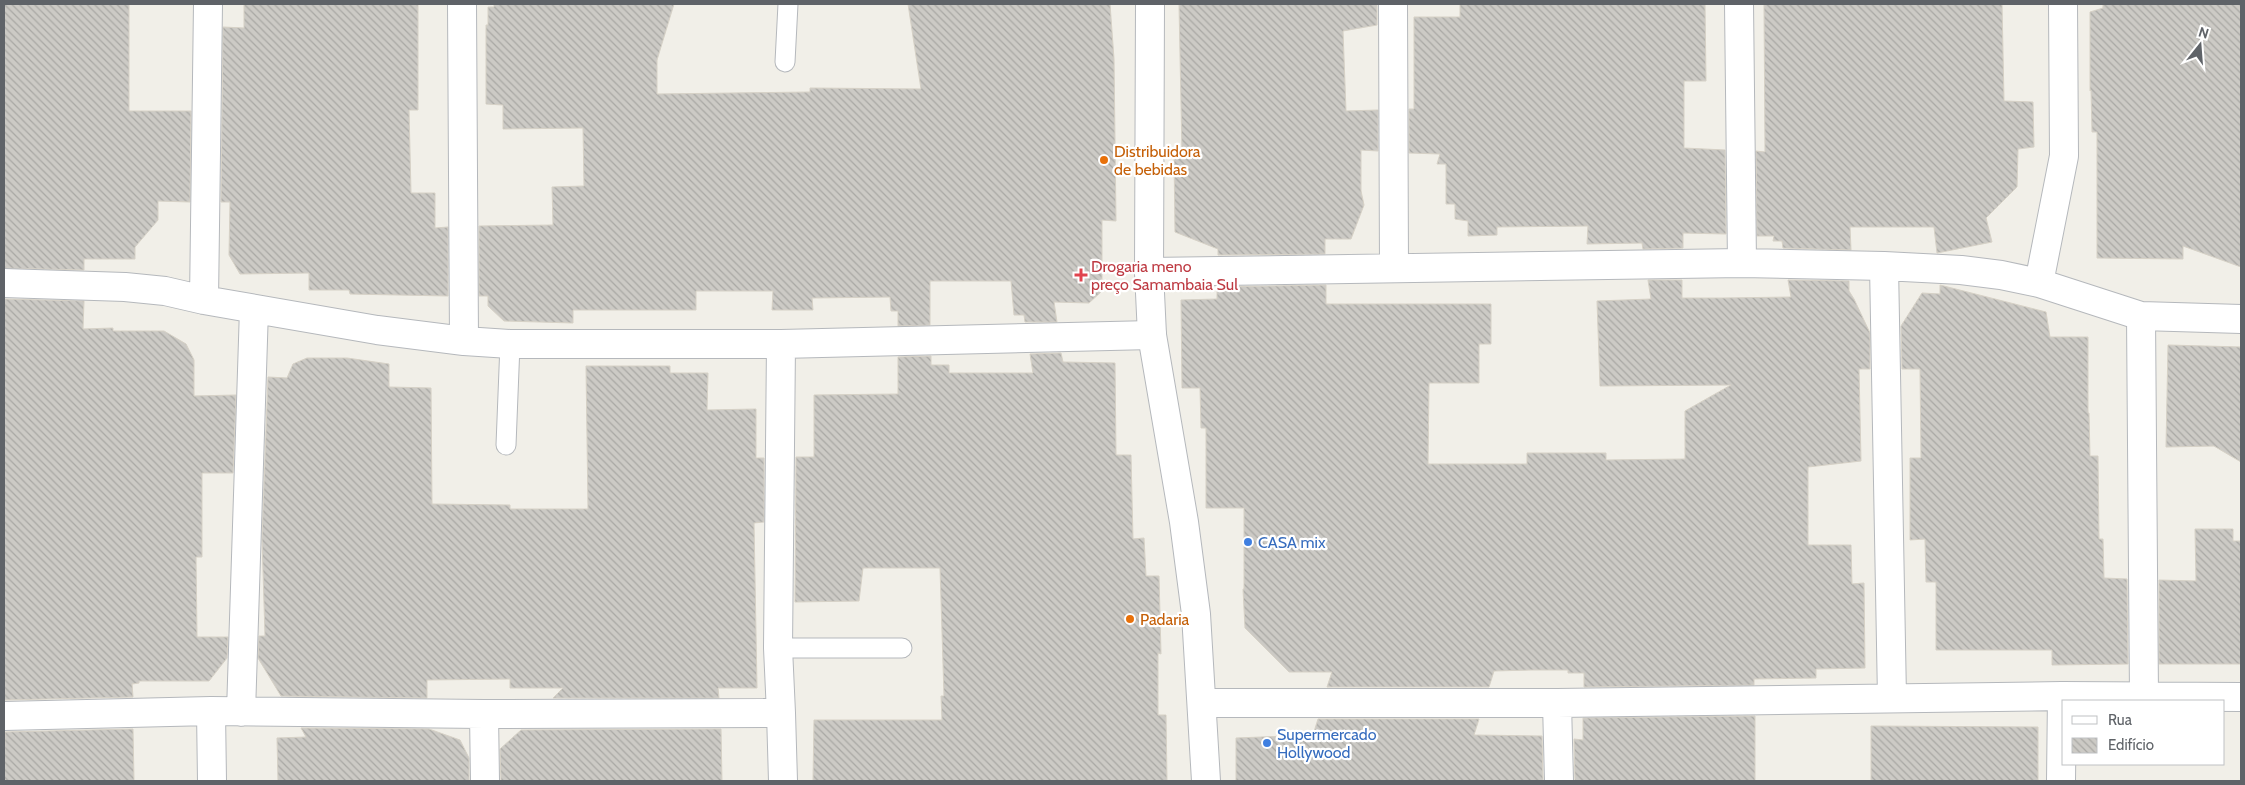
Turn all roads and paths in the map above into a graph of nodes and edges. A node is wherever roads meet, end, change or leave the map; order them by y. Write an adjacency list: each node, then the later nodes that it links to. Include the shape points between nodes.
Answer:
1 (208, 4): 15 (street)
2 (462, 4): 20 (street)
3 (788, 4): 8 (lane)
4 (1150, 4): 12 (street)
5 (1393, 4): 11 (street)
6 (1739, 4): 9 (street)
7 (2063, 4): 14 (street, via 2064,156)
8 (785, 62)
9 (1742, 263): 10 (street); 11 (street)
10 (1884, 266): 14 (street, via 1961,270); 29 (street)
11 (1394, 268): 12 (street)
12 (1149, 272): 19 (street)
13 (4, 283): 15 (street, via 125,287 165,291)
14 (2039, 283): 17 (street)
15 (204, 300): 16 (street)
16 (254, 309): 20 (street); 33 (street)
17 (2141, 316): 18 (street); 27 (street)
18 (2241, 319)
19 (1152, 336): 22 (street); 30 (street, via 1184,522)
20 (464, 342): 21 (street)
21 (510, 344): 22 (street); 23 (lane)
22 (781, 344): 24 (street)
23 (506, 445)
24 (778, 648): 25 (lane); 34 (street)
25 (902, 648)
26 (2062, 696): 27 (street); 29 (street); 42 (street)
27 (2144, 696): 28 (street)
28 (2241, 697)
29 (1892, 698): 31 (street)
30 (1203, 703): 31 (street); 40 (street)
31 (1557, 703): 41 (street)
32 (211, 711): 33 (street); 36 (street); 37 (street)
33 (241, 712): 35 (street)
34 (781, 713): 35 (street); 39 (street)
35 (484, 714): 38 (street)
36 (4, 716)
37 (212, 781)
38 (484, 781)
39 (783, 781)
40 (1206, 781)
41 (1559, 781)
42 (2061, 781)

